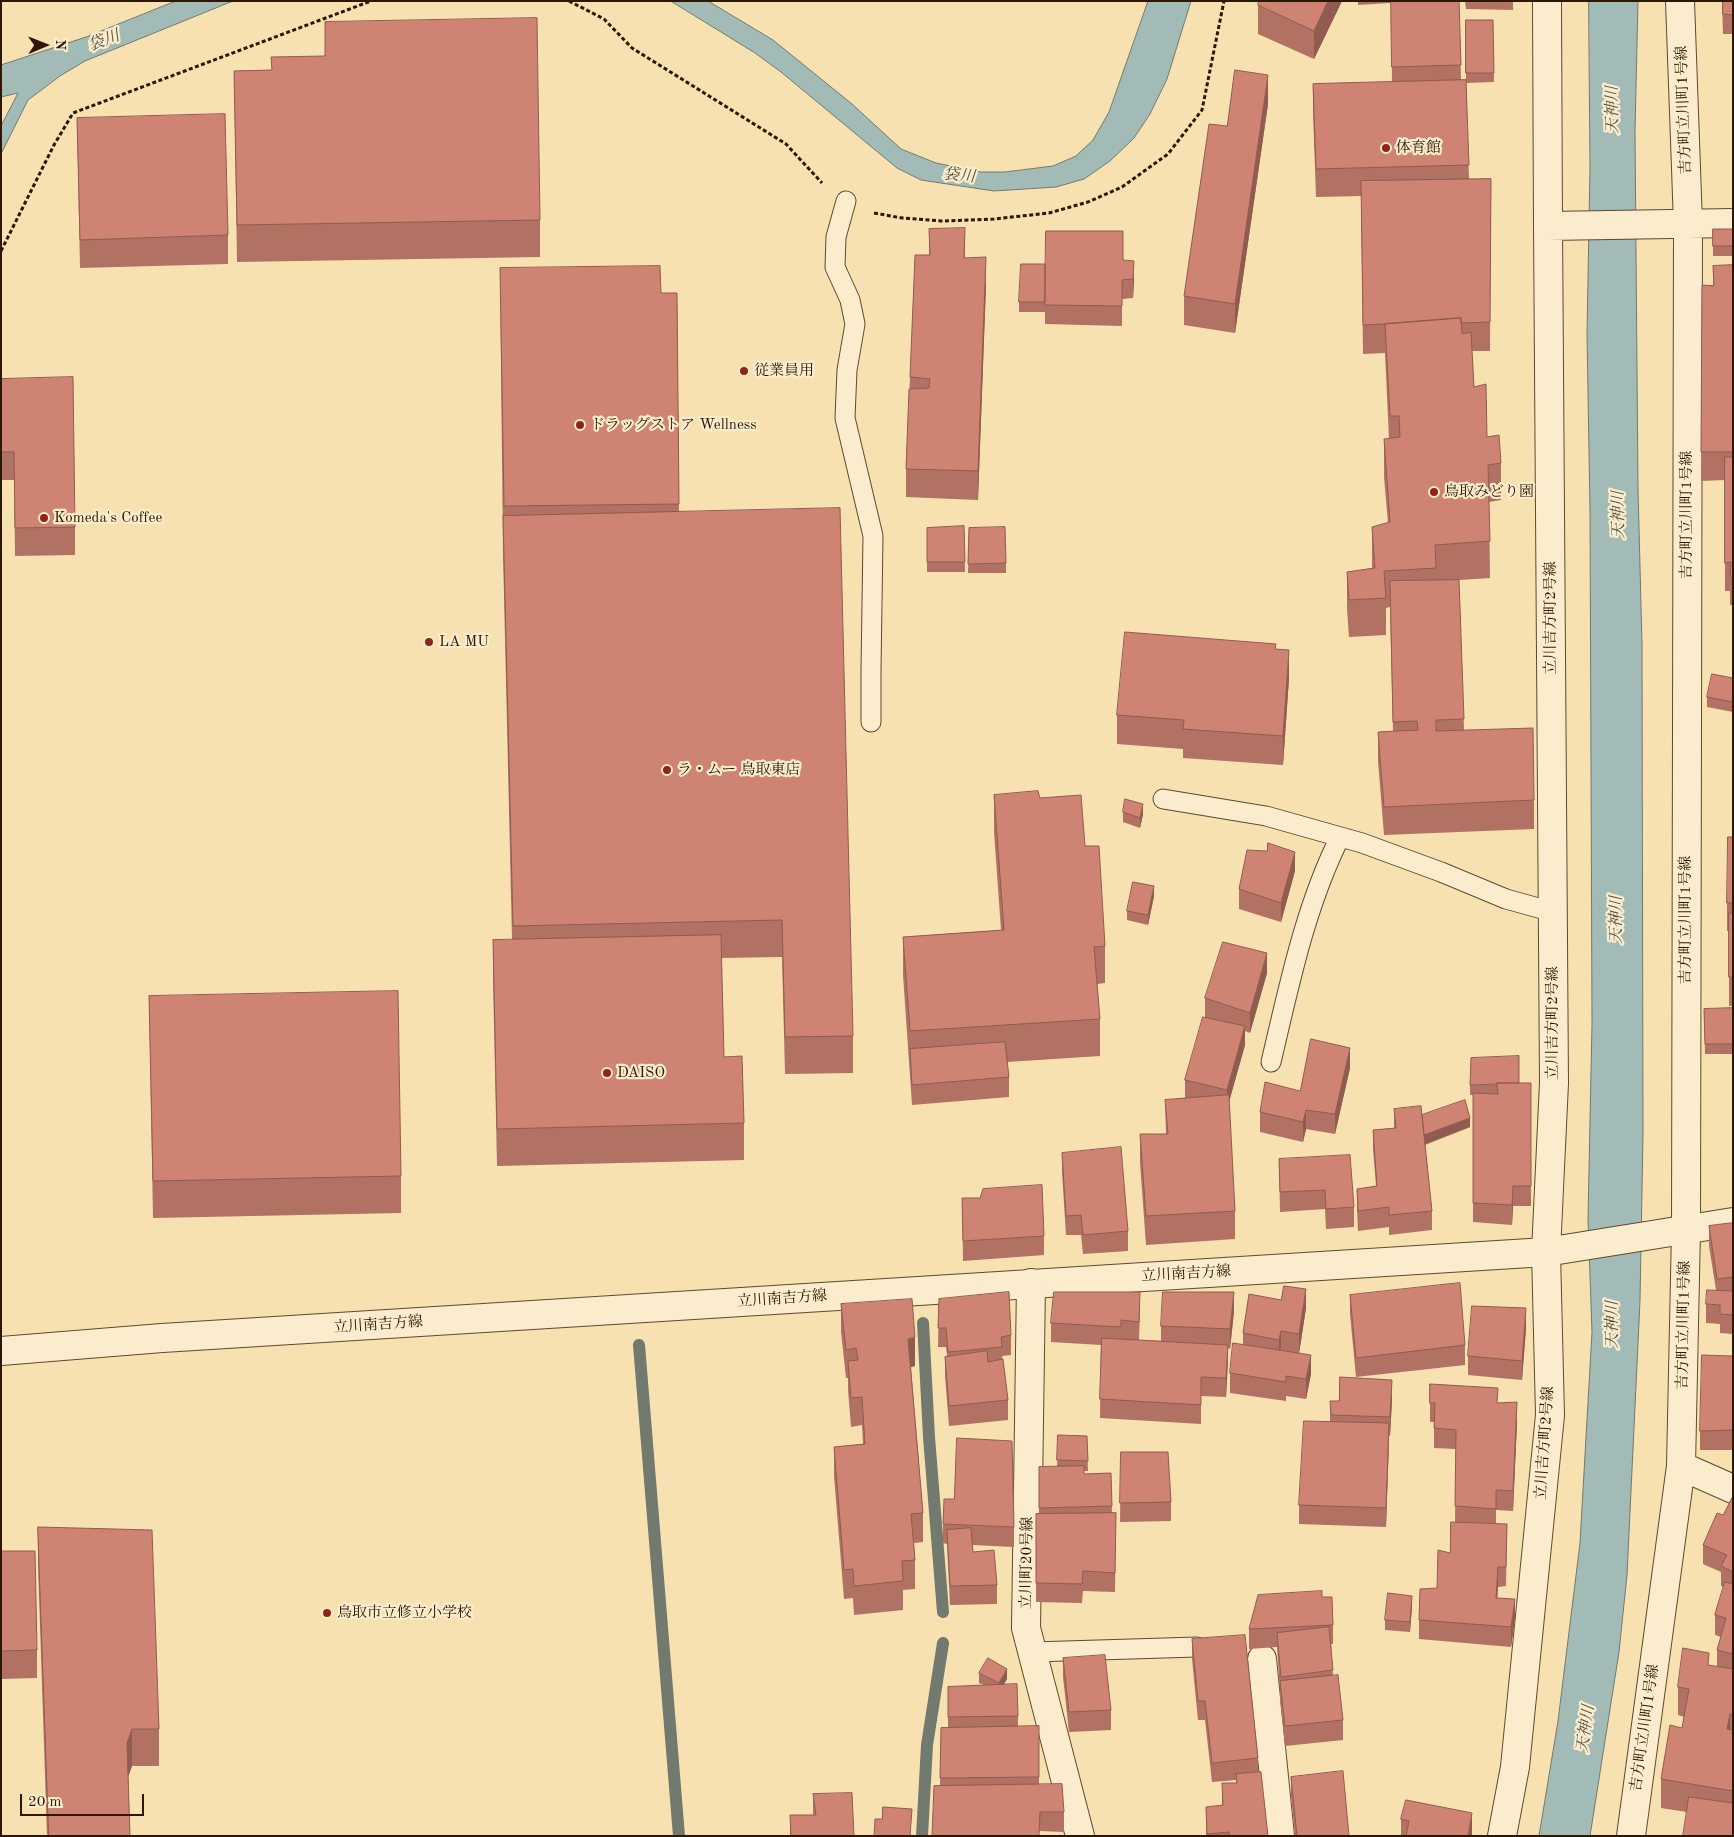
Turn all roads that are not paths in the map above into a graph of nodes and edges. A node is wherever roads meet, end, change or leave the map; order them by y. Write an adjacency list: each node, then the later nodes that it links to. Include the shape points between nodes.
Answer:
1 (1547, 1): 6 (street, 立川吉方町2号線)
2 (1680, 1): 5 (street, 吉方町立川町1号線)
3 (846, 201): 7 (lane, via 836,237 834,267 850,300 856,324 847,370 845,418 873,536)
4 (1733, 223): 5 (street)
5 (1679, 224): 6 (street); 13 (street, 吉方町立川町1号線)
6 (1557, 226): 10 (street, 立川吉方町2号線)
7 (871, 722)
8 (1164, 799): 9 (lane, via 1266,816)
9 (1340, 837): 10 (lane, via 1441,872 1506,899); 11 (lane, via 1317,893 1290,977)
10 (1553, 912): 14 (street, 立川吉方町2号線)
11 (1271, 1062)
12 (1733, 1222): 13 (street)
13 (1678, 1232): 14 (street, 立川南吉方線); 17 (street, 吉方町立川町1号線)
14 (1554, 1251): 15 (street, 立川南吉方線); 24 (street, 立川吉方町2号線, via 1550,1415 1515,1767)
15 (1031, 1283): 16 (street, 立川南吉方線); 20 (street, 立川町20号線, via 1026,1628)
16 (1, 1351)
17 (1681, 1466): 18 (street); 25 (street, 吉方町立川町1号線)
18 (1733, 1489)
19 (1197, 1647): 20 (lane)
20 (1032, 1652): 22 (street, 立川町20号線)
21 (1262, 1659): 23 (street)
22 (1080, 1836)
23 (1280, 1836)
24 (1502, 1836)
25 (1631, 1836)

